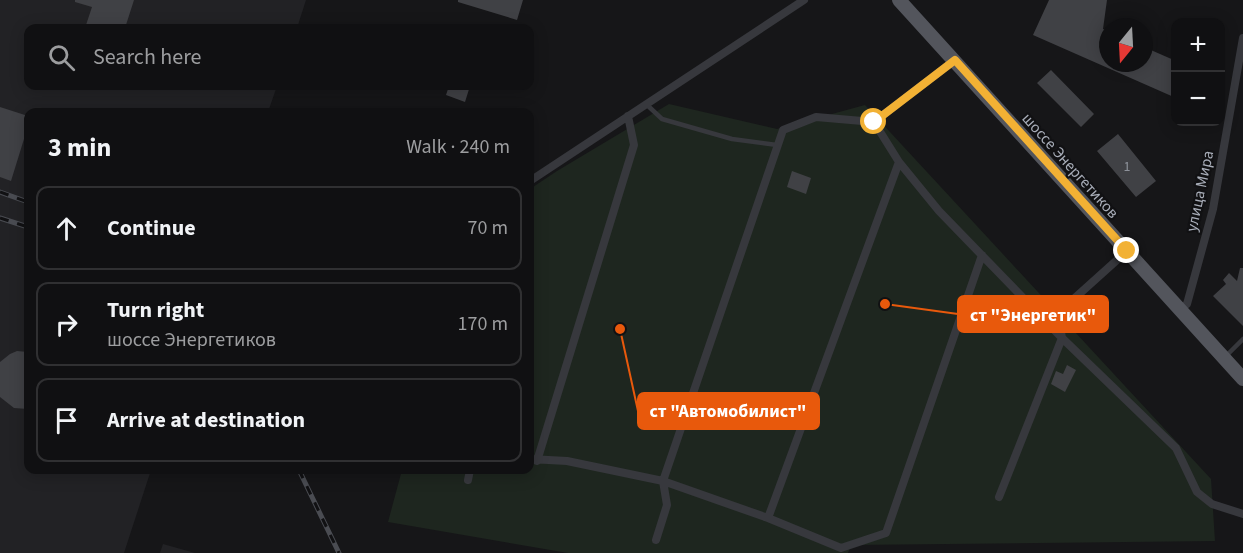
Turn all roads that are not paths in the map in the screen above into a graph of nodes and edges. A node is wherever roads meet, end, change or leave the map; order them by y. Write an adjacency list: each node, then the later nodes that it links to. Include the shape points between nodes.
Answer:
1 (804, 0): 5 (street)
2 (899, 0): 4 (main road, шоссе Энергетиков)
3 (1243, 38): 13 (street, улица Мира, via 1213,210 1187,304)
4 (955, 60): 7 (street); 11 (main road, шоссе Энергетиков)
5 (646, 104): 6 (street); 8 (lane, via 662,119)
6 (628, 116): 10 (street); 18 (street, via 634,145)
7 (874, 122): 8 (street, via 816,117 783,130); 9 (street)
8 (777, 146): 22 (street)
9 (899, 162): 12 (street); 25 (street)
10 (534, 178)
11 (1127, 251): 13 (main road, шоссе Энергетиков); 14 (street, via 1067,305 1059,319)
12 (982, 255): 14 (street); 25 (street, via 886,533 841,548)
13 (1180, 309): 16 (main road, шоссе Энергетиков)
14 (1062, 338): 23 (street); 24 (street, via 1176,447 1197,492 1212,504)
15 (1243, 339): 16 (lane)
16 (1224, 358): 17 (main road, шоссе Энергетиков)
17 (1243, 379)
18 (534, 457)
19 (534, 460): 22 (street, via 567,461)
20 (469, 474): 21 (street)
21 (468, 480)
22 (663, 481): 25 (street); 26 (street, via 667,504)
23 (999, 497)
24 (1243, 514)
25 (768, 518)
26 (656, 540)

